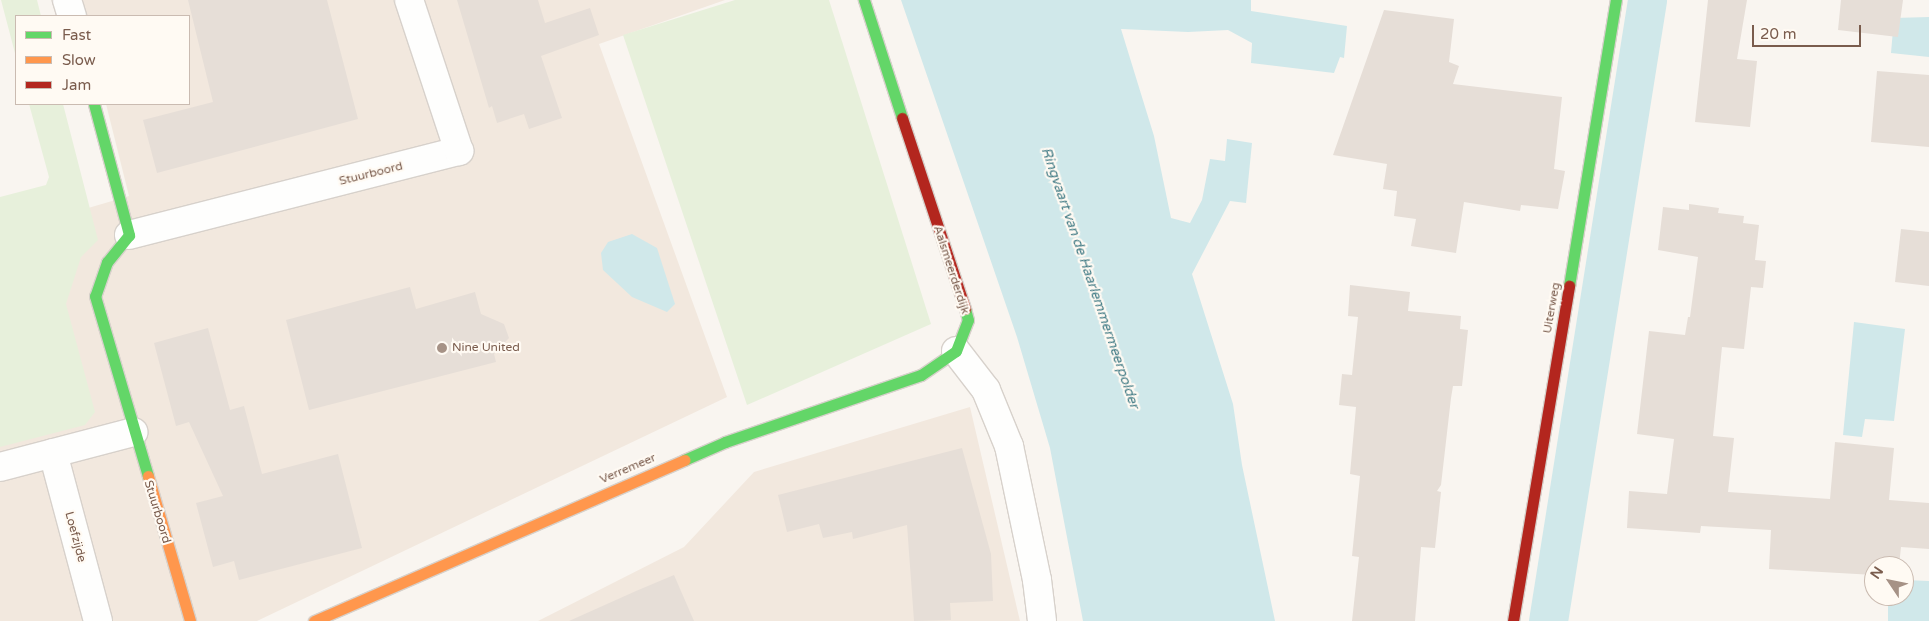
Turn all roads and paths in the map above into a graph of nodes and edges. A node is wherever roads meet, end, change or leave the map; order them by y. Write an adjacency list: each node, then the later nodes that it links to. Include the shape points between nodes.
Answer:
1 (68, 0): 5 (street)
2 (409, 0): 7 (street, Stuurboord, via 459,151)
3 (864, 0): 8 (street, Aalsmeerderdijk, via 968,320)
4 (1616, 0): 16 (street, Uiterweg)
5 (72, 15)
6 (94, 105): 7 (street)
7 (128, 235): 9 (street, Stuurboord, via 107,262 96,296)
8 (956, 351): 14 (street, Verremeer, via 921,375 725,442); 15 (street, via 986,390 1009,446 1037,580)
9 (133, 432): 10 (street); 13 (street, Stuurboord)
10 (52, 453): 11 (street); 12 (street, Loefzijde)
11 (0, 467)
12 (98, 621)
13 (190, 621)
14 (314, 621)
15 (1042, 621)
16 (1513, 621)

